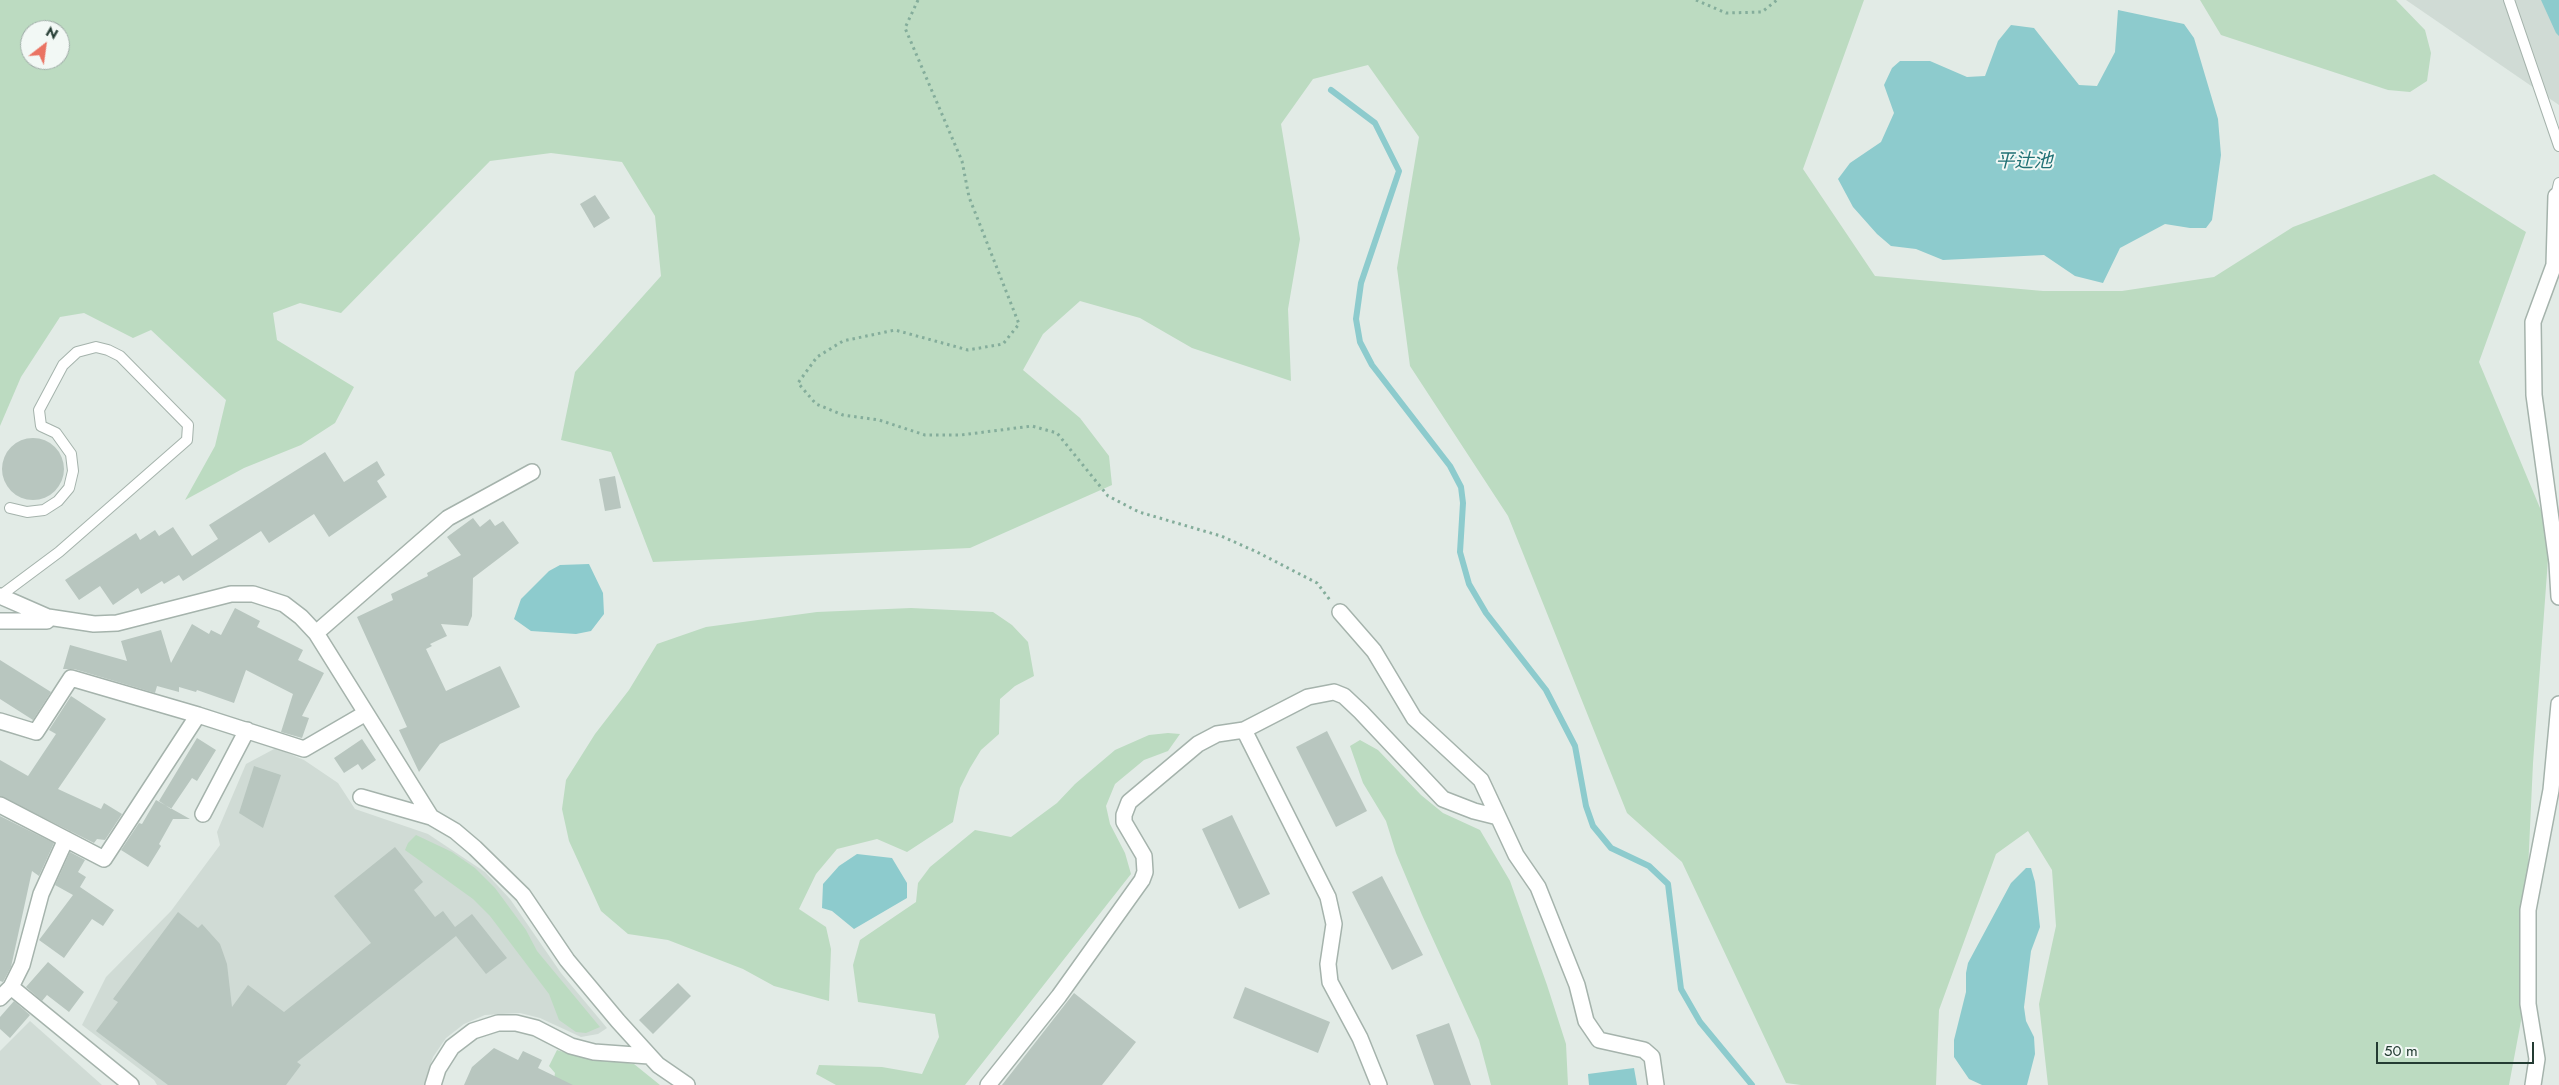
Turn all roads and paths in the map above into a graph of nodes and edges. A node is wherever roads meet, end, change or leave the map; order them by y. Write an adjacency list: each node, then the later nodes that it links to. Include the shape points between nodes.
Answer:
1 (918, 0): 11 (path, via 905,28 962,161 969,197 1019,324 1003,344 968,350 895,330 843,341 817,357 798,383 816,404 825,408 925,435 961,435 1032,426 1057,433 1108,496 1139,512 1221,536 1257,552 1317,583)
2 (1696, 0): 3 (path, via 1726,12 1762,12)
3 (1777, 0)
4 (2509, 0): 5 (lane)
5 (2559, 146)
6 (2558, 189): 10 (street, via 2554,265 2533,322 2534,395)
7 (532, 472): 14 (street, via 448,518)
8 (10, 508): 9 (lane, via 27,512 44,510 69,488 73,471 71,454 56,433 41,426 39,410 63,365 77,352 96,348 120,356 188,425 188,440 59,552)
9 (0, 596): 12 (street)
10 (2559, 597)
11 (1340, 612): 25 (street, via 1374,651 1414,718 1481,780)
12 (61, 621): 13 (street); 14 (street, via 117,622 231,594 248,594 284,604)
13 (0, 622)
14 (316, 633): 16 (street)
15 (2559, 704): 36 (street, via 2552,790 2528,910 2528,1004 2537,1059)
16 (366, 713): 19 (street, via 304,749); 24 (street)
17 (198, 715): 18 (street, via 71,678 36,732); 19 (street); 26 (street, via 104,859)
18 (0, 722)
19 (247, 730): 23 (street)
20 (1244, 730): 25 (street, via 1308,697 1334,692 1344,696 1361,712 1443,799); 33 (street, via 1217,734 1198,744 1129,802 1124,822 1144,856 1142,880 1086,960); 34 (street, via 1328,897 1334,924 1328,964 1330,982 1360,1038)
21 (361, 797): 24 (street)
22 (0, 805): 26 (street)
23 (203, 814)
24 (431, 817): 29 (street, via 462,837 512,883 578,974)
25 (1498, 817): 35 (street, via 1516,855 1538,887 1586,1020 1599,1040 1644,1050 1652,1057)
26 (66, 839): 27 (street, via 41,894 22,964)
27 (11, 987): 28 (street); 30 (street)
28 (0, 998)
29 (650, 1056): 31 (street, via 594,1052 571,1046 536,1028 498,1023 473,1031 452,1047 438,1069); 32 (street)
30 (131, 1085)
31 (433, 1085)
32 (688, 1085)
33 (988, 1085)
34 (1379, 1085)
35 (1656, 1085)
36 (2533, 1085)

